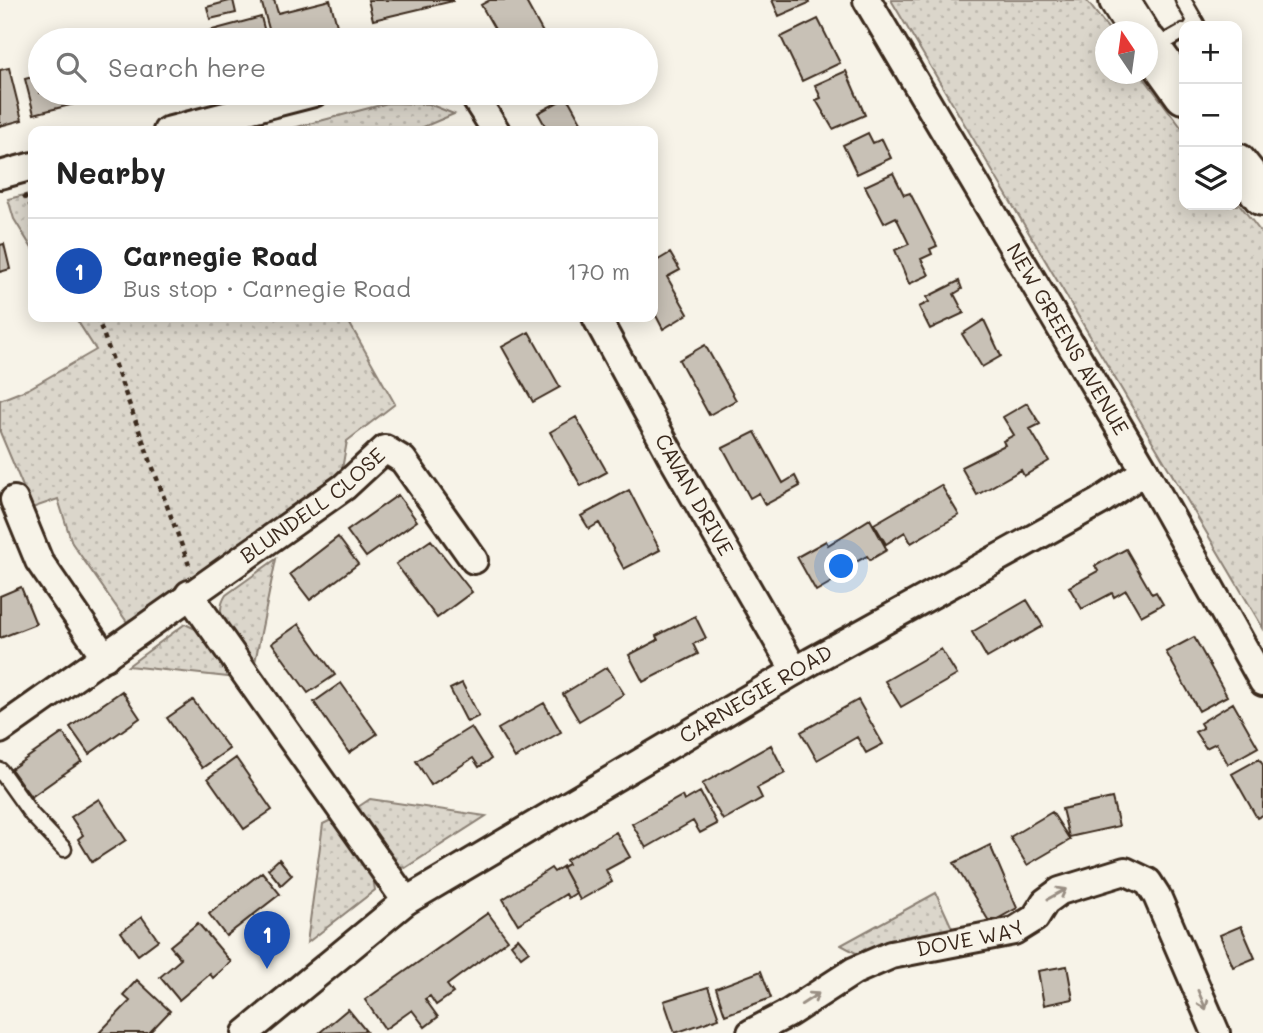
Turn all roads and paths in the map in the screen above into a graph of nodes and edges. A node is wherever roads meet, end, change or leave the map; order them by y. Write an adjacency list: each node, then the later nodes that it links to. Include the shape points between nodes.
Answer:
1 (867, 0): 20 (street, NEW GREENS AVENUE)
2 (1119, 0): 4 (main road)
3 (1183, 0): 5 (lane)
4 (1132, 21)
5 (1195, 21)
6 (1179, 32): 7 (lane)
7 (1158, 39)
8 (1158, 58): 9 (main road)
9 (1179, 87)
10 (268, 105): 12 (street)
11 (480, 105): 13 (street)
12 (186, 126)
13 (493, 126)
14 (28, 167): 16 (street)
15 (1242, 169): 17 (main road)
16 (0, 175)
17 (1263, 196)
18 (99, 322): 23 (path)
19 (599, 322): 25 (street, CAVAN DRIVE)
20 (1145, 471): 25 (street, CARNEGIE ROAD, via 1099,502); 26 (street, NEW GREENS AVENUE)
21 (14, 500): 24 (street, via 39,561)
22 (474, 560): 23 (street, BLUNDELL CLOSE, via 403,460 386,449 344,487)
23 (193, 592): 24 (street, BLUNDELL CLOSE); 30 (street)
24 (105, 657): 27 (street, BLUNDELL CLOSE)
25 (794, 671): 30 (street, CARNEGIE ROAD)
26 (1263, 682)
27 (0, 730)
28 (0, 770): 29 (lane)
29 (64, 849)
30 (406, 901): 31 (street, CARNEGIE ROAD)
31 (246, 1033)
32 (751, 1033): 33 (street, DOVE WAY, one-way to 33, via 854,971 891,955 1014,931 1035,918 1045,902 1060,891 1125,871 1148,882 1157,896)
33 (1216, 1033)

